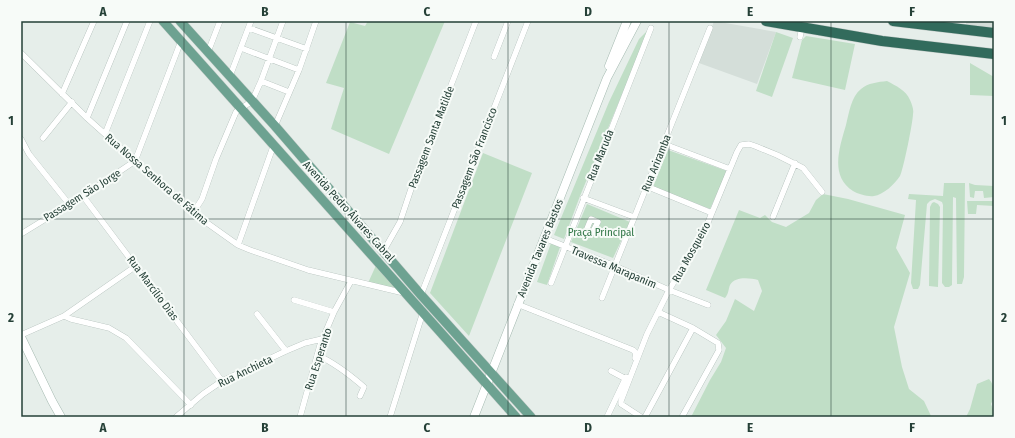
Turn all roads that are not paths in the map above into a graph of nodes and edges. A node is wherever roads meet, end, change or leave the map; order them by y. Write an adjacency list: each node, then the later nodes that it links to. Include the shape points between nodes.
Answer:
1 (94, 21): 35 (street)
2 (127, 21): 39 (street)
3 (150, 21): 41 (street)
4 (164, 21): 22 (main road, Avenida Pedro Álvares Cabral)
5 (220, 21): 25 (street)
6 (251, 21): 17 (street)
7 (283, 21): 21 (street)
8 (316, 21): 24 (street)
9 (476, 21): 62 (street, Passagem Santa Matilde, via 400,222)
10 (508, 21): 28 (street)
11 (528, 21): 69 (street, Passagem São Francisco)
12 (627, 21): 32 (main road, Avenida Tavares Bastos, via 610,63)
13 (637, 21): 32 (main road, Avenida Tavares Bastos)
14 (766, 21): 27 (highway, via 801,32)
15 (893, 21): 20 (highway)
16 (184, 23): 25 (main road, Avenida Pedro Álvares Cabral)
17 (249, 28): 21 (street); 23 (street)
18 (651, 28): 52 (street, Rua Maruda)
19 (710, 28): 45 (street, Rua Ariramba)
20 (994, 33)
21 (277, 39): 24 (street); 29 (street)
22 (181, 41): 38 (main road, Avenida Pedro Álvares Cabral); 46 (street)
23 (241, 48): 29 (street); 31 (street)
24 (307, 49): 30 (street)
25 (208, 52): 31 (main road, Avenida Pedro Álvares Cabral)
26 (21, 53): 35 (street, Rua Nossa Senhora de Fátima)
27 (994, 54)
28 (494, 57)
29 (270, 59): 30 (street); 33 (street)
30 (299, 70): 34 (street)
31 (230, 76): 36 (main road, Avenida Pedro Álvares Cabral)
32 (607, 78): 59 (main road, Avenida Tavares Bastos)
33 (261, 81): 34 (street); 36 (street)
34 (289, 92): 40 (street)
35 (62, 94): 37 (street, Rua Nossa Senhora de Fátima)
36 (252, 101): 38 (street); 40 (main road, Avenida Pedro Álvares Cabral)
37 (72, 102): 39 (street, Rua Nossa Senhora de Fátima); 42 (street)
38 (241, 108): 44 (main road, Avenida Pedro Álvares Cabral); 54 (street, via 232,120 202,199)
39 (87, 118): 41 (street, Rua Nossa Senhora de Fátima)
40 (275, 126): 62 (main road, Avenida Pedro Álvares Cabral)
41 (105, 134): 46 (street, Rua Nossa Senhora de Fátima)
42 (42, 138)
43 (21, 139): 53 (street, via 29,154)
44 (274, 144): 60 (street); 68 (main road, Avenida Pedro Álvares Cabral)
45 (664, 144): 48 (street); 49 (street, Rua Ariramba)
46 (135, 161): 51 (street, Passagem São Jorge); 54 (street, Rua Nossa Senhora de Fátima)
47 (795, 163): 48 (street, Rua Mosqueiro, via 755,146 741,145); 50 (street, Rua Mosqueiro, via 803,168); 57 (street)
48 (730, 169): 55 (street, Rua Mosqueiro)
49 (646, 186): 55 (street); 56 (street, Rua Ariramba)
50 (822, 192)
51 (83, 196): 53 (street, Passagem São Jorge); 63 (street, Rua Marcílio Dias)
52 (584, 198): 56 (street); 61 (street, Rua Maruda)
53 (69, 204): 58 (street, Passagem São Jorge)
54 (193, 213): 60 (street, Rua Nossa Senhora de Fátima)
55 (712, 213): 67 (street, Rua Mosqueiro, via 702,237)
56 (634, 217): 64 (street, Rua Ariramba)
57 (773, 217)
58 (21, 234)
59 (544, 238): 61 (street, Travessa Marapanim); 72 (main road, Avenida Tavares Bastos)
60 (238, 245): 65 (street, Rua Nossa Senhora de Fátima, via 308,270)
61 (565, 246): 64 (street, Travessa Marapanim); 66 (street, Rua Maruda)
62 (383, 252): 69 (main road, Avenida Pedro Álvares Cabral)
63 (136, 266): 78 (street); 87 (street, Rua Marcílio Dias)
64 (615, 266): 67 (street, Travessa Marapanim); 70 (street, Rua Ariramba)
65 (351, 281): 68 (street, Rua Nossa Senhora de Fátima); 75 (street, Rua Esperanto)
66 (551, 283)
67 (669, 290): 73 (street, Travessa Marapanim); 76 (street, Rua Mosqueiro)
68 (407, 294): 74 (main road, Avenida Pedro Álvares Cabral)
69 (420, 295): 85 (main road, Avenida Pedro Álvares Cabral)
70 (602, 298)
71 (294, 300): 75 (street)
72 (518, 304): 85 (main road, Avenida Tavares Bastos); 86 (street, via 636,352)
73 (708, 305)
74 (423, 311): 88 (main road, Avenida Pedro Álvares Cabral); 94 (street)
75 (334, 312): 81 (street, Rua Esperanto)
76 (658, 312): 79 (street); 99 (street, Rua Mosqueiro, via 620,401)
77 (257, 314): 82 (street)
78 (64, 316): 80 (street); 90 (street, via 109,328 126,338)
79 (693, 328): 100 (street); 101 (street, via 716,341 719,347)
80 (21, 336): 91 (main road)
81 (322, 339): 82 (street, Rua Anchieta); 83 (street, Rua Esperanto)
82 (286, 351): 87 (street, Rua Anchieta)
83 (317, 355): 89 (street, via 329,360 364,387); 93 (street, Rua Esperanto)
84 (611, 370): 86 (street)
85 (492, 373): 88 (main road, Avenida Tavares Bastos); 97 (main road, Avenida Pedro Álvares Cabral)
86 (626, 379): 98 (street)
87 (222, 381): 90 (street, Rua Anchieta)
88 (487, 384): 95 (main road, Avenida Tavares Bastos); 96 (main road, Avenida Pedro Álvares Cabral)
89 (360, 396)
90 (191, 405): 92 (street, Rua Anchieta)
91 (61, 417)
92 (176, 417)
93 (300, 417)
94 (390, 417)
95 (474, 417)
96 (516, 417)
97 (531, 417)
98 (607, 417)
99 (641, 417)
100 (645, 417)
101 (682, 417)

